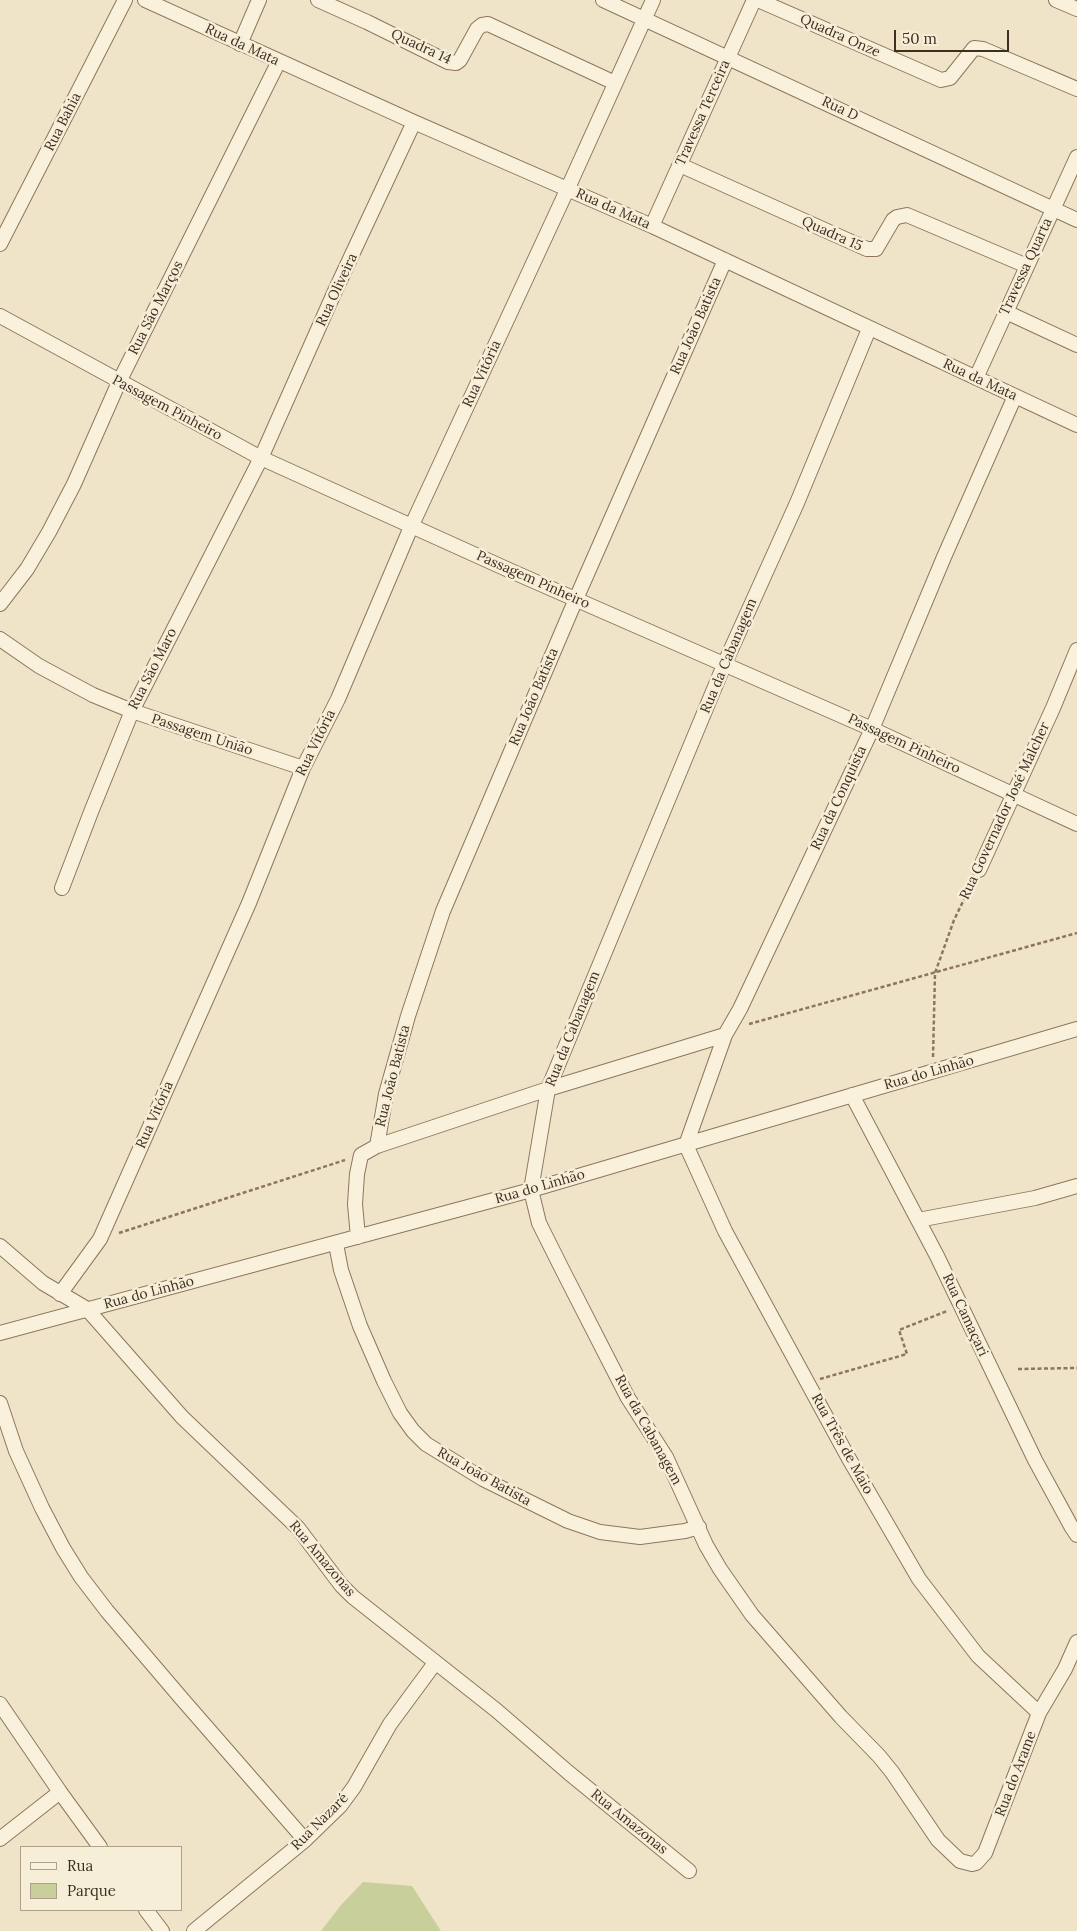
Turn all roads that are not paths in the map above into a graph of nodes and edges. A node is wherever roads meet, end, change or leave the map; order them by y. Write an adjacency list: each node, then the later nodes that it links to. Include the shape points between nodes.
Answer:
1 (125, 0): 23 (street, Rua Bahia)
2 (145, 0): 11 (street, Rua da Mata)
3 (259, 0): 11 (street)
4 (318, 0): 14 (street, Quadra 14, via 448,62 460,60 477,29 488,24)
5 (603, 0): 10 (street, Rua D)
6 (653, 0): 10 (street)
7 (756, 0): 12 (street, Travessa Terceira); 15 (street, Quadra Onze, via 941,80 950,78 974,48)
8 (1056, 0): 9 (street)
9 (1077, 9)
10 (644, 18): 12 (street, Rua D); 14 (street)
11 (240, 44): 13 (street, Rua da Mata)
12 (728, 57): 18 (street, Travessa Terceira); 20 (street, Rua D)
13 (279, 61): 16 (street, Rua da Mata); 31 (street, Rua São Marços)
14 (615, 83): 19 (street)
15 (1077, 90)
16 (414, 122): 19 (street, Rua da Mata); 34 (street, Rua Oliveira)
17 (1077, 156): 20 (street, Travessa Quarta)
18 (680, 165): 22 (street, Travessa Terceira); 25 (street, Quadra 15, via 867,250 876,249 893,220 907,215)
19 (568, 188): 22 (street, Rua da Mata); 35 (street, Rua Vitória)
20 (1053, 208): 21 (street, Rua D); 25 (street, Travessa Quarta)
21 (1077, 220)
22 (652, 226): 24 (street, Rua da Mata)
23 (0, 244)
24 (725, 260): 28 (street, Rua da Mata); 36 (street, Rua João Batista)
25 (1027, 266): 26 (street, Travessa Quarta)
26 (1006, 312): 29 (street); 30 (street, Travessa Quarta)
27 (0, 316): 31 (street, Passagem Pinheiro)
28 (869, 329): 30 (street, Rua da Mata); 40 (street, Rua da Cabanagem, via 797,503)
29 (1077, 345)
30 (976, 378): 32 (street, Rua da Mata)
31 (119, 382): 34 (street, Passagem Pinheiro); 37 (street, Rua São Marços, via 49,532 27,570)
32 (1015, 396): 33 (street, Rua da Mata); 42 (street, Rua da Conquista)
33 (1077, 425)
34 (261, 458): 35 (street, Passagem Pinheiro); 41 (street, Rua São Maro)
35 (412, 526): 36 (street, Passagem Pinheiro); 43 (street, Rua Vitória, via 338,698)
36 (576, 599): 40 (street, Passagem Pinheiro); 53 (street, Rua João Batista, via 443,911 386,1094)
37 (0, 604)
38 (0, 638): 41 (street, Passagem União, via 65,681)
39 (1077, 650): 44 (street, Rua Governador José Malcher)
40 (724, 665): 42 (street, Passagem Pinheiro); 50 (street, Rua da Cabanagem)
41 (132, 711): 43 (street, Passagem União); 47 (street, Rua São Maro)
42 (872, 729): 44 (street, Passagem Pinheiro); 49 (street, Rua da Conquista)
43 (303, 768): 60 (street, Rua Vitória, via 249,903 100,1239)
44 (1014, 796): 45 (street, Passagem Pinheiro); 46 (street, Rua Governador José Malcher)
45 (1077, 824)
46 (979, 870)
47 (62, 888)
48 (1077, 1029): 51 (street, Rua do Linhão)
49 (725, 1035): 50 (street); 52 (street, Rua da Conquista)
50 (548, 1089): 53 (street); 55 (street, Rua da Cabanagem)
51 (852, 1096): 52 (street, Rua do Linhão); 56 (street, Rua Camaçari)
52 (686, 1145): 55 (street, Rua do Linhão); 69 (street, Rua Três de Maio, via 725,1231 919,1579 978,1656)
53 (377, 1146): 57 (street, via 361,1155 357,1174)
54 (1077, 1186): 56 (street, via 1035,1198)
55 (531, 1190): 57 (street, Rua do Linhão); 64 (street, Rua da Cabanagem, via 540,1223 555,1255 628,1398 666,1457)
56 (918, 1220): 65 (street, Rua Camaçari, via 1035,1460)
57 (358, 1237): 58 (street, Rua do Linhão)
58 (336, 1244): 61 (street, Rua do Linhão); 64 (street, Rua João Batista, via 360,1326 384,1381 400,1413 426,1444 483,1479 568,1521 600,1532 640,1537)
59 (0, 1246): 60 (street, Rua Amazonas)
60 (60, 1294): 61 (street, Rua Amazonas)
61 (87, 1309): 62 (street, Rua do Linhão); 67 (street, Rua Amazonas, via 182,1417 298,1528 341,1585)
62 (0, 1333)
63 (0, 1403): 72 (street, via 16,1451 42,1508 81,1577 119,1626)
64 (699, 1528): 73 (street, Rua da Cabanagem, via 720,1569 752,1615 879,1756)
65 (1077, 1535)
66 (1077, 1642): 69 (street, Rua do Arame)
67 (435, 1663): 72 (street, Rua Nazaré, via 390,1724 354,1787); 75 (street, Rua Amazonas)
68 (0, 1704): 70 (street)
69 (1039, 1713): 73 (street, Rua do Arame, via 980,1860 972,1864 960,1861)
70 (60, 1792): 71 (street); 74 (street)
71 (0, 1839)
72 (306, 1840): 78 (street, Rua Nazaré)
73 (938, 1840)
74 (99, 1846)
75 (689, 1871)
76 (147, 1911): 77 (street)
77 (162, 1931)
78 (194, 1931)

